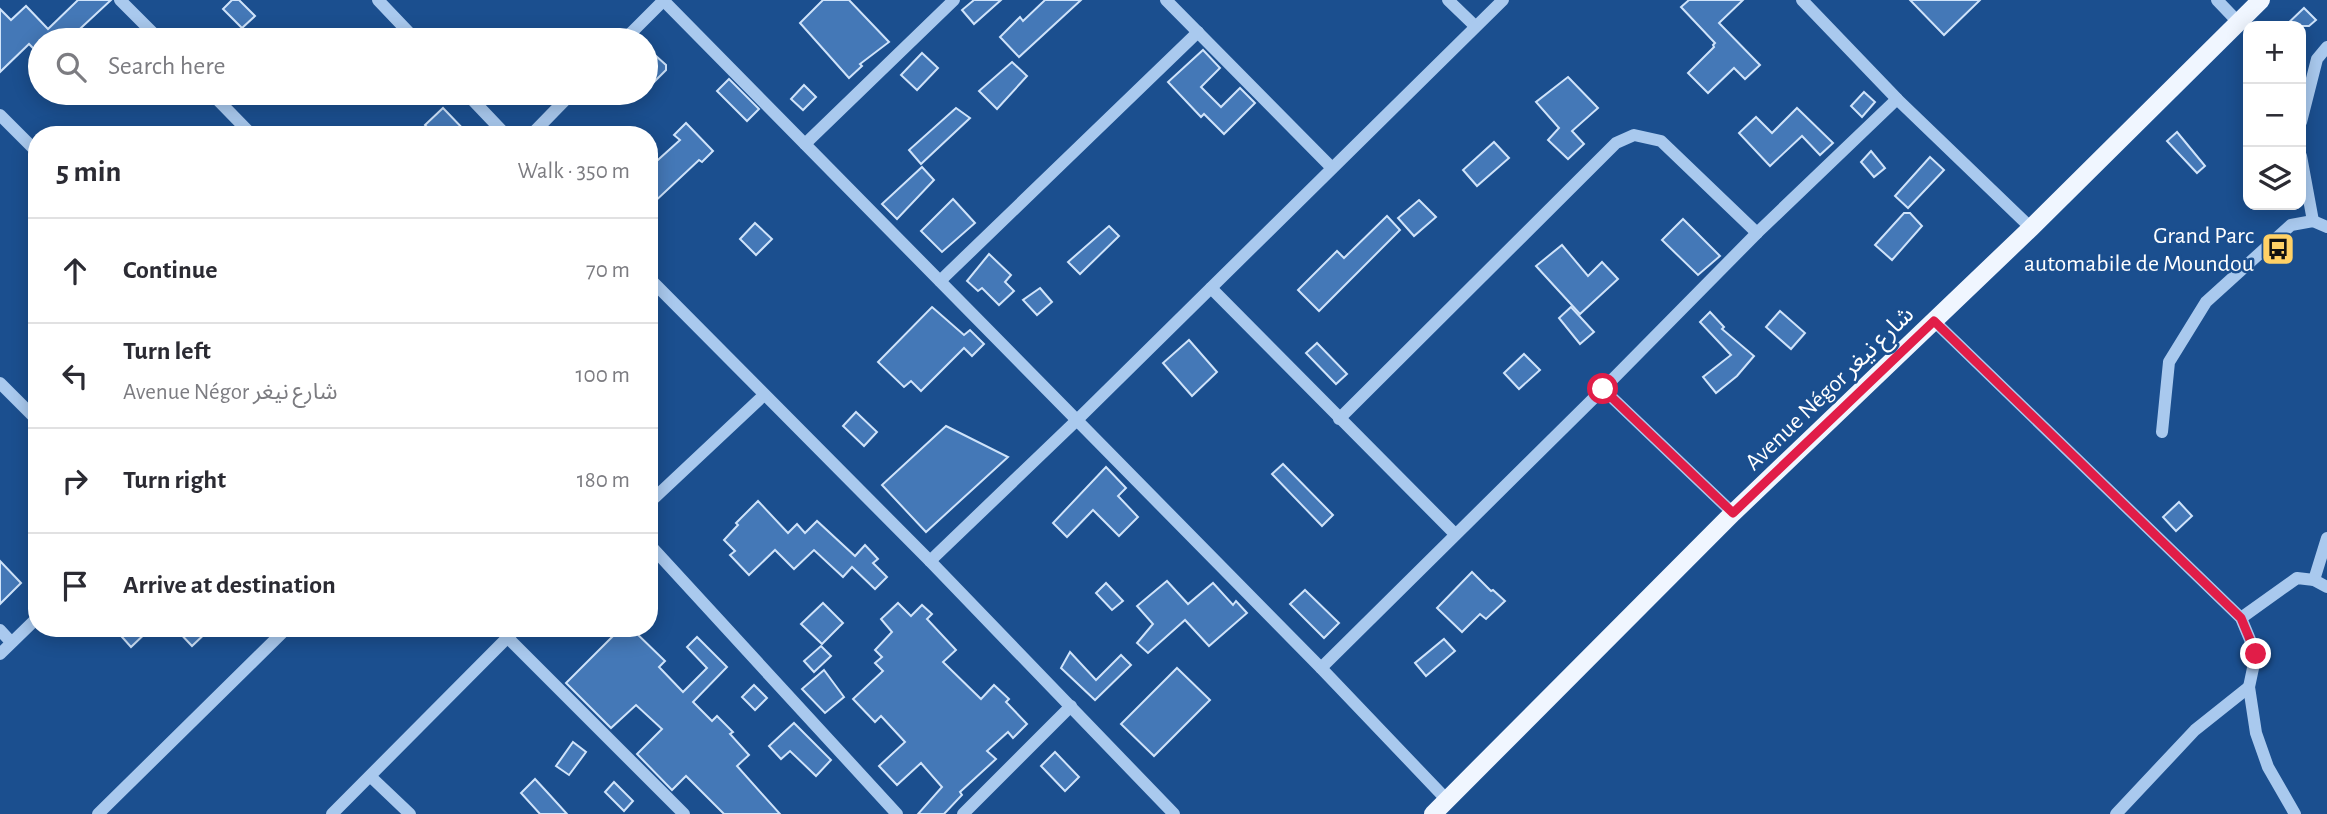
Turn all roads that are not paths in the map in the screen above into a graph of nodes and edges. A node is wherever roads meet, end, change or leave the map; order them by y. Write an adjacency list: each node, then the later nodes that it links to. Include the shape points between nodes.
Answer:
1 (120, 0): 13 (street)
2 (377, 0): 14 (street)
3 (663, 0): 15 (street); 28 (street)
4 (954, 0): 28 (street)
5 (1167, 0): 16 (street)
6 (1448, 0): 12 (street)
7 (1503, 0): 12 (street)
8 (1802, 0): 18 (street)
9 (2217, 0): 11 (street)
10 (2261, 0): 11 (main road, Avenue Négor شارع نيغر)
11 (2238, 22): 33 (main road, Avenue Négor شارع نيغر)
12 (1475, 26): 29 (street)
13 (148, 28)
14 (404, 28)
15 (636, 28)
16 (1198, 32): 29 (street); 35 (street)
17 (2327, 47): 19 (street, via 2317,59)
18 (1897, 99): 33 (street); 34 (street)
19 (2306, 102)
20 (223, 105): 24 (street)
21 (477, 105): 25 (street)
22 (560, 105): 26 (street)
23 (0, 115): 27 (street)
24 (243, 126)
25 (497, 126)
26 (540, 126)
27 (28, 143)
28 (805, 144): 35 (street)
29 (1332, 168): 37 (street)
30 (2306, 186): 31 (street)
31 (2312, 221): 32 (street); 45 (street, via 2291,225 2206,302 2169,362)
32 (2327, 226)
33 (2031, 228): 38 (main road, Avenue Négor شارع نيغر)
34 (1757, 233): 40 (street); 43 (street, via 1661,141 1634,135 1616,143)
35 (940, 281): 44 (street)
36 (658, 287): 41 (street)
37 (1211, 288): 43 (street); 44 (street)
38 (1934, 321): 47 (main road, Avenue Négor شارع نيغر); 54 (street)
39 (0, 383): 42 (street)
40 (1603, 389): 47 (street); 48 (street)
41 (764, 395): 46 (street); 51 (street)
42 (28, 412)
43 (1339, 419): 48 (street)
44 (1077, 420): 51 (street); 62 (street)
45 (2162, 432)
46 (658, 495)
47 (1733, 513): 66 (main road, Avenue Négor شارع نيغر)
48 (1455, 534): 62 (street)
49 (2327, 538): 52 (street)
50 (658, 554): 71 (street)
51 (930, 561): 64 (street)
52 (2314, 580): 53 (street); 54 (street, via 2297,578)
53 (2327, 587)
54 (2241, 618): 63 (street, via 2256,654)
55 (28, 627): 60 (street)
56 (0, 630): 60 (street)
57 (278, 637): 67 (street)
58 (508, 637): 65 (street)
59 (516, 637): 70 (street)
60 (12, 642): 61 (street)
61 (0, 654)
62 (1321, 668): 66 (street)
63 (2249, 687): 75 (street, via 2195,730); 76 (street, via 2256,733 2268,767)
64 (1071, 706): 72 (street); 73 (street)
65 (371, 777): 68 (street); 69 (street)
66 (1447, 800): 74 (main road, Avenue Négor شارع نيغر)
67 (97, 814)
68 (332, 814)
69 (410, 814)
70 (684, 814)
71 (897, 814)
72 (963, 814)
73 (1174, 814)
74 (1433, 814)
75 (2116, 814)
76 (2295, 814)

